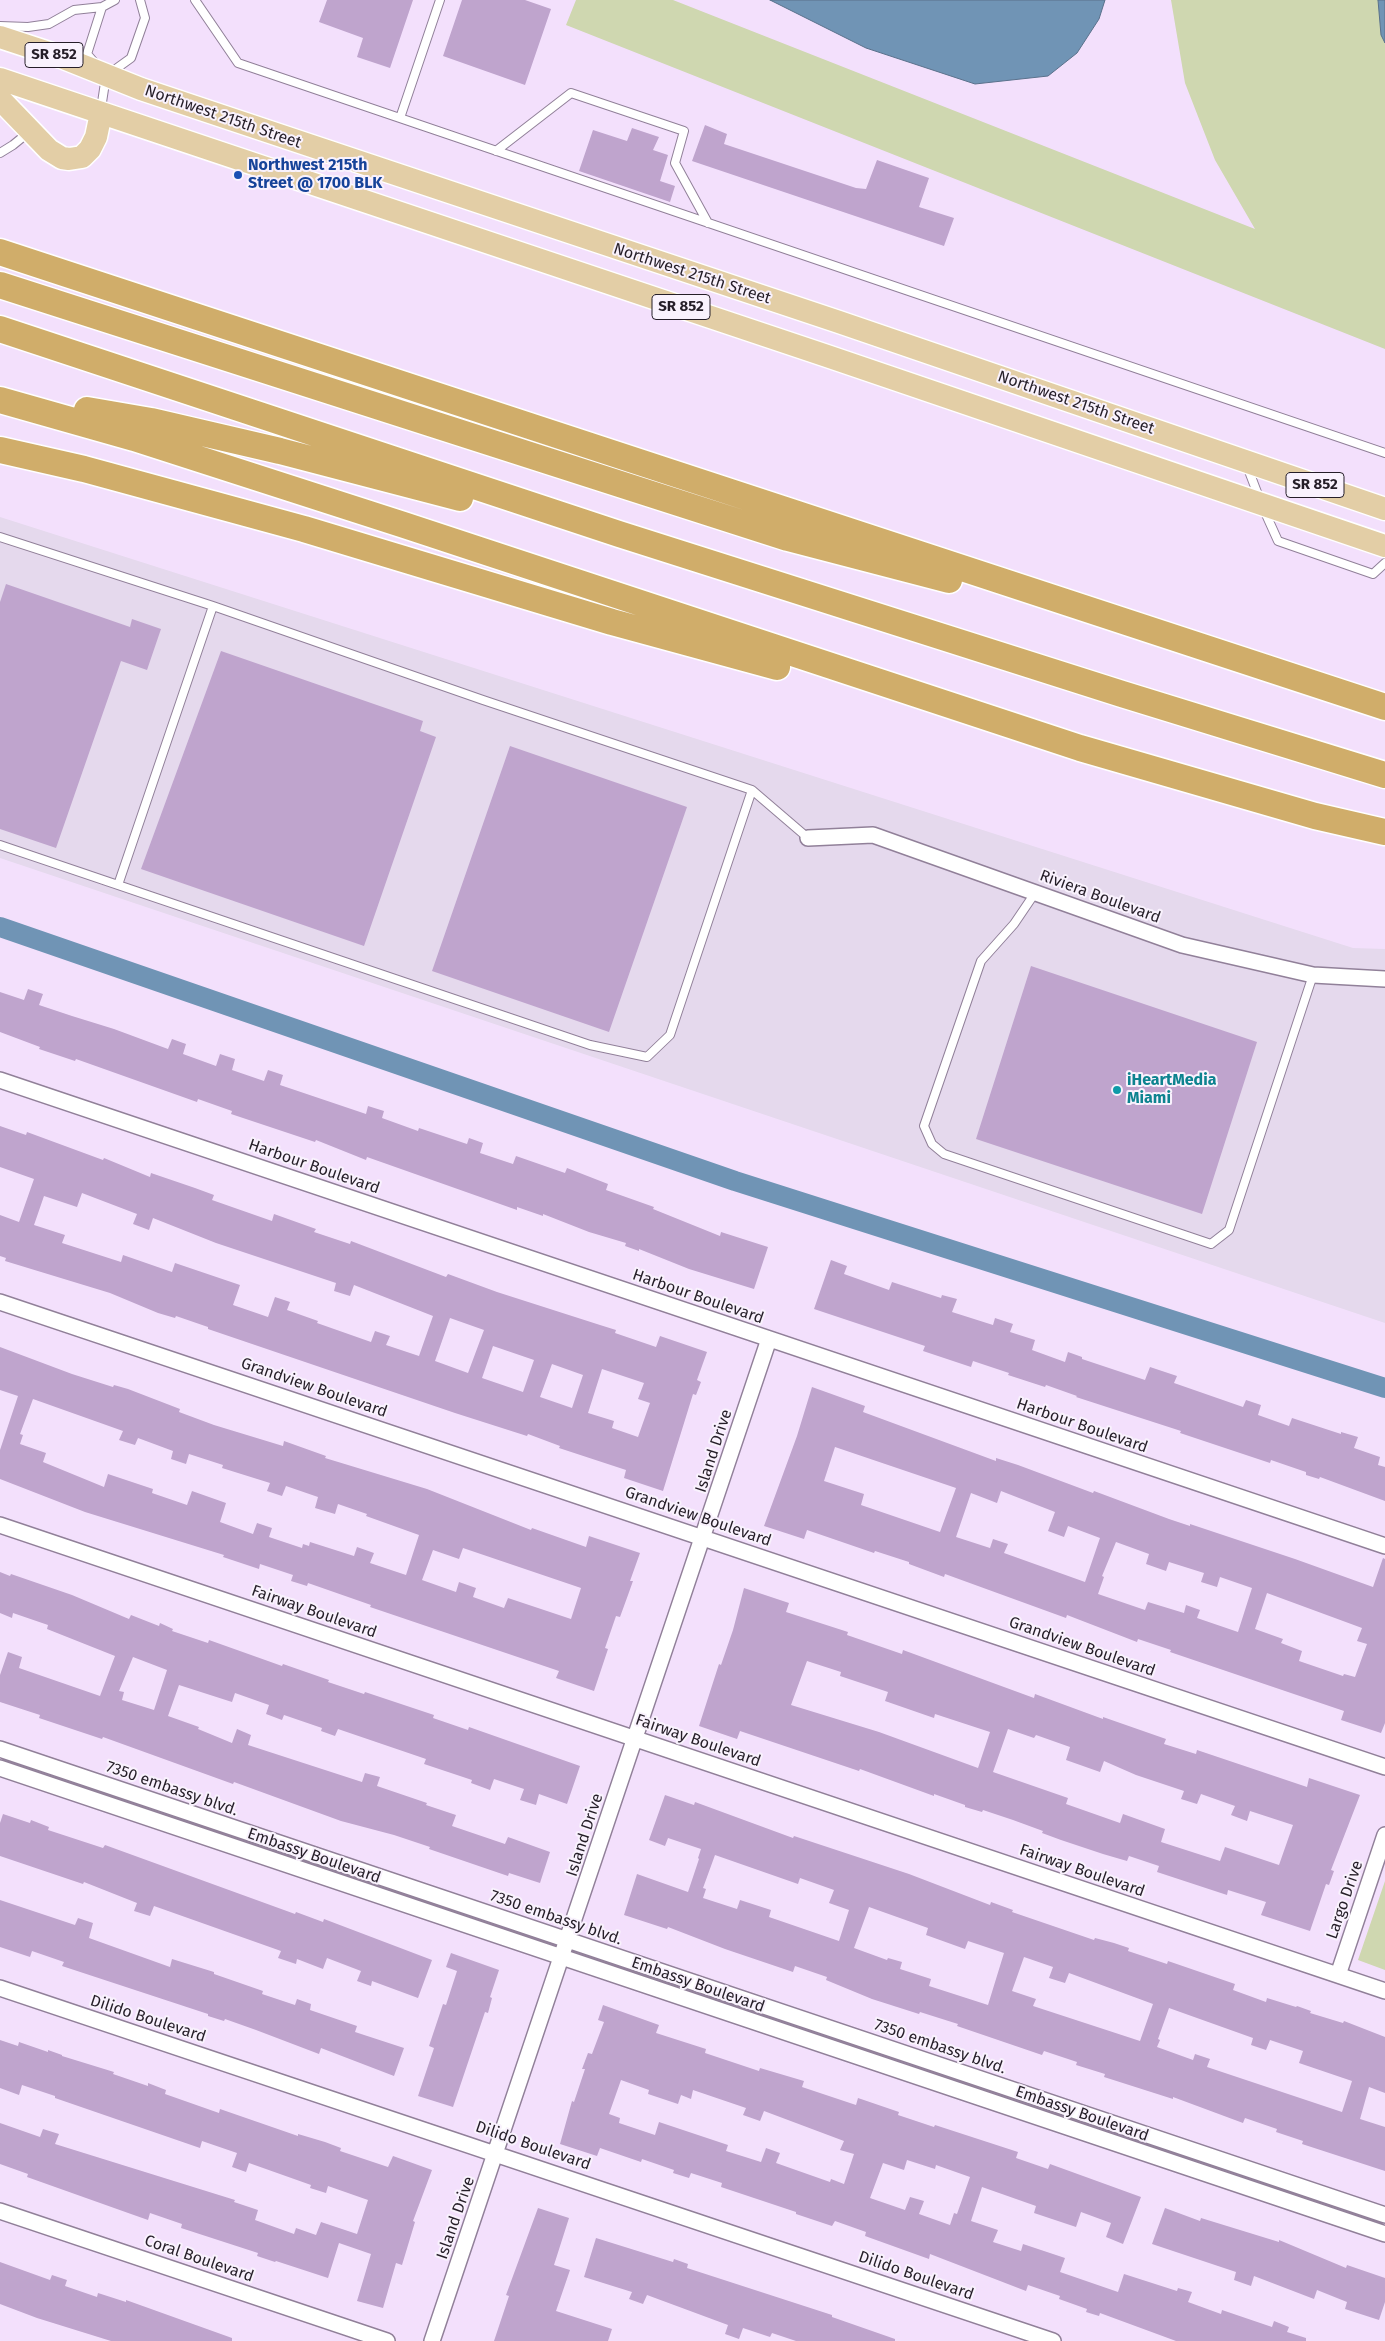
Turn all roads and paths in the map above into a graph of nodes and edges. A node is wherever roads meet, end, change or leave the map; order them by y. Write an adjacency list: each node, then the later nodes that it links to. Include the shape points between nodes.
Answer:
1 (115, 0): 5 (lane)
2 (140, 0): 8 (lane, via 145,18 131,58)
3 (195, 0): 12 (lane, via 238,63)
4 (440, 0): 12 (lane)
5 (102, 7): 6 (lane, via 74,10 59,20 40,26); 8 (lane, via 87,54)
6 (0, 26)
7 (0, 37): 8 (main road, Northwest 215th Street / SR 852)
8 (106, 76): 11 (lane); 24 (main road, Northwest 215th Street / SR 852)
9 (0, 79): 11 (main road, SR 852)
10 (0, 99): 13 (main road)
11 (101, 113): 13 (main road, via 94,143 87,153 76,159 62,158 49,150); 25 (main road, SR 852)
12 (400, 118): 14 (lane)
13 (31, 130): 15 (lane)
14 (496, 151): 16 (lane); 16 (lane, via 571,93 684,131 675,163)
15 (0, 153)
16 (708, 223): 23 (lane)
17 (0, 252): 32 (highway)
18 (0, 285): 32 (highway, via 788,538)
19 (0, 329): 27 (highway)
20 (0, 394): 27 (highway, via 151,421 468,500 536,522)
21 (0, 400): 34 (highway, via 134,438)
22 (0, 450): 34 (highway, via 84,469 304,529 612,622)
23 (1385, 453)
24 (1245, 462): 25 (lane); 26 (main road, Northwest 215th Street / SR 852)
25 (1261, 503): 29 (main road, SR 852); 30 (lane, via 1278,541 1373,574)
26 (1385, 509)
27 (619, 534): 35 (highway)
28 (0, 536): 31 (lane)
29 (1385, 546)
30 (1385, 563)
31 (213, 606): 36 (lane); 40 (lane)
32 (1152, 629): 33 (highway)
33 (1385, 707)
34 (1080, 748): 37 (highway, via 1306,814)
35 (1385, 775)
36 (752, 790): 38 (lane); 40 (lane, via 670,1035 648,1057 590,1045)
37 (1385, 832)
38 (808, 838): 41 (street, Riviera Boulevard, via 874,835)
39 (0, 845): 40 (lane)
40 (118, 885)
41 (1035, 892): 42 (street, Riviera Boulevard, via 1182,945); 42 (lane, via 1014,924 981,961 924,1126 932,1144 944,1154 1210,1244 1229,1230)
42 (1313, 975): 43 (street, Riviera Boulevard)
43 (1385, 979)
44 (0, 1080): 46 (street, Harbour Boulevard)
45 (0, 1302): 48 (street, Grandview Boulevard)
46 (770, 1339): 48 (street, Island Drive); 49 (street, Harbour Boulevard)
47 (0, 1525): 50 (street, Fairway Boulevard)
48 (703, 1538): 50 (street, Island Drive); 52 (street, Grandview Boulevard)
49 (1385, 1546)
50 (635, 1739): 55 (street, Island Drive); 57 (street, Fairway Boulevard)
51 (0, 1750): 55 (street, 7350 embassy blvd.)
52 (1385, 1767)
53 (0, 1768): 56 (street, Embassy Boulevard)
54 (1385, 1835): 57 (street, Largo Drive)
55 (568, 1940): 56 (street, Island Drive); 62 (street, 7350 embassy blvd.)
56 (562, 1958): 60 (street, Island Drive); 63 (street, Embassy Boulevard)
57 (1338, 1975): 59 (street, Fairway Boulevard)
58 (0, 1988): 60 (street, Dilido Boulevard)
59 (1385, 1991)
60 (496, 2153): 65 (street, Island Drive); 66 (street, Dilido Boulevard)
61 (0, 2211): 64 (street, Coral Boulevard)
62 (1385, 2215)
63 (1385, 2234)
64 (387, 2341)
65 (432, 2341)
66 (1053, 2341)

